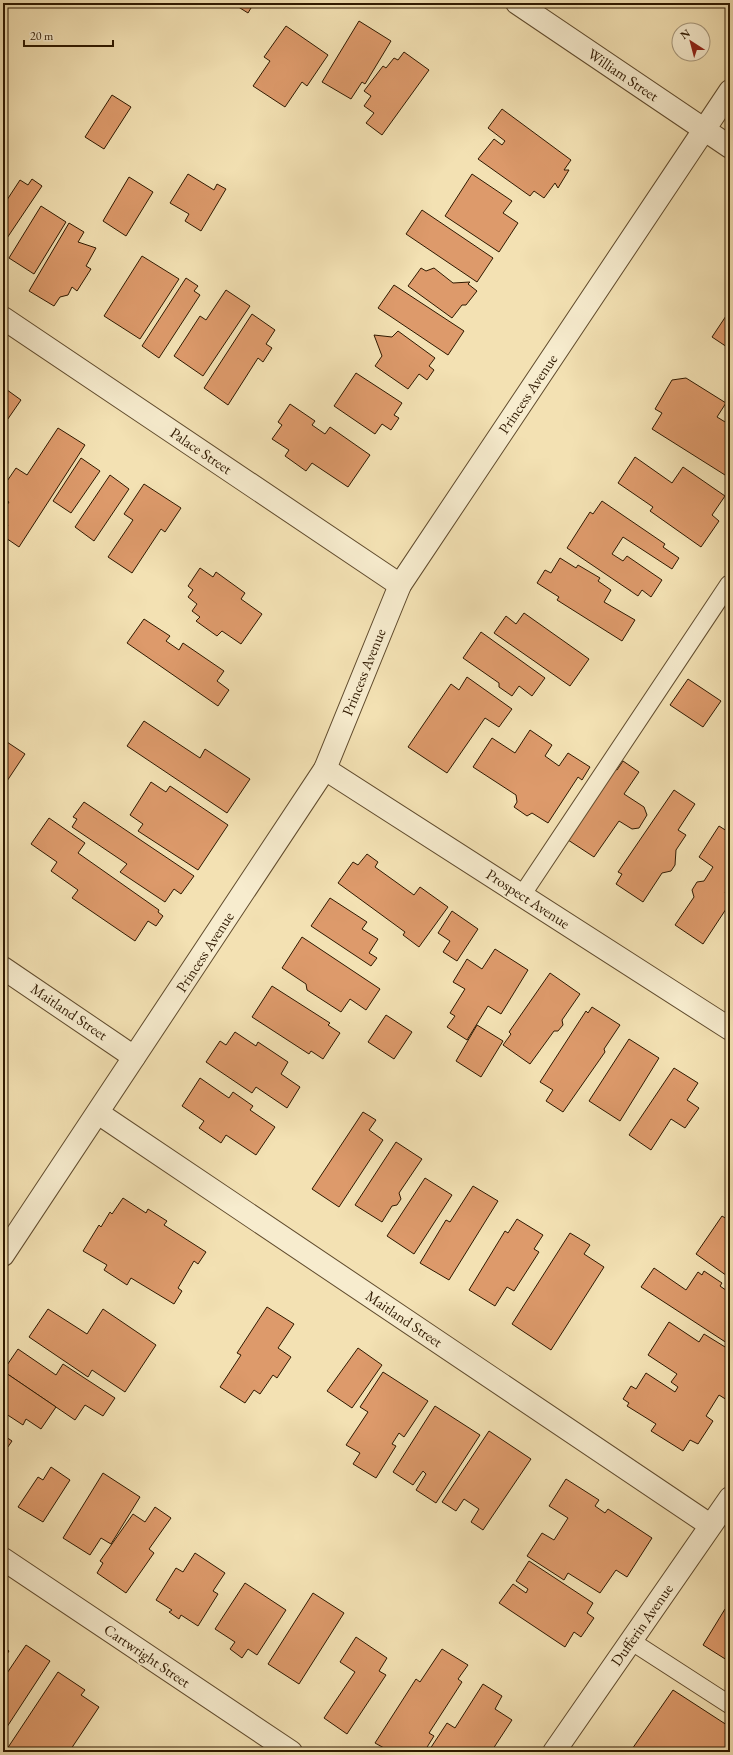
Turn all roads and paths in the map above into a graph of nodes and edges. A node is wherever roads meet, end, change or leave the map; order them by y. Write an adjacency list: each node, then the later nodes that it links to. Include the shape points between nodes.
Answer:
1 (517, 3): 3 (street, William Street)
2 (730, 91): 3 (street, Princess Avenue)
3 (704, 130): 4 (street, William Street); 7 (street, Princess Avenue)
4 (730, 147)
5 (3, 318): 7 (street, Palace Street)
6 (729, 584): 9 (lane)
7 (400, 585): 8 (street, Princess Avenue)
8 (325, 768): 9 (street, Prospect Avenue); 12 (street, Princess Avenue)
9 (522, 895): 11 (street, Prospect Avenue)
10 (3, 968): 12 (street, Maitland Street)
11 (730, 1029)
12 (134, 1057): 13 (street, Princess Avenue)
13 (98, 1113): 14 (street, Princess Avenue); 16 (street, Maitland Street)
14 (3, 1255)
15 (730, 1498): 16 (street, Dufferin Avenue)
16 (710, 1525): 18 (street, Dufferin Avenue)
17 (3, 1559): 20 (street, Cartwright Street)
18 (631, 1641): 19 (lane); 21 (street, Dufferin Avenue)
19 (730, 1705)
20 (290, 1752)
21 (554, 1752)

